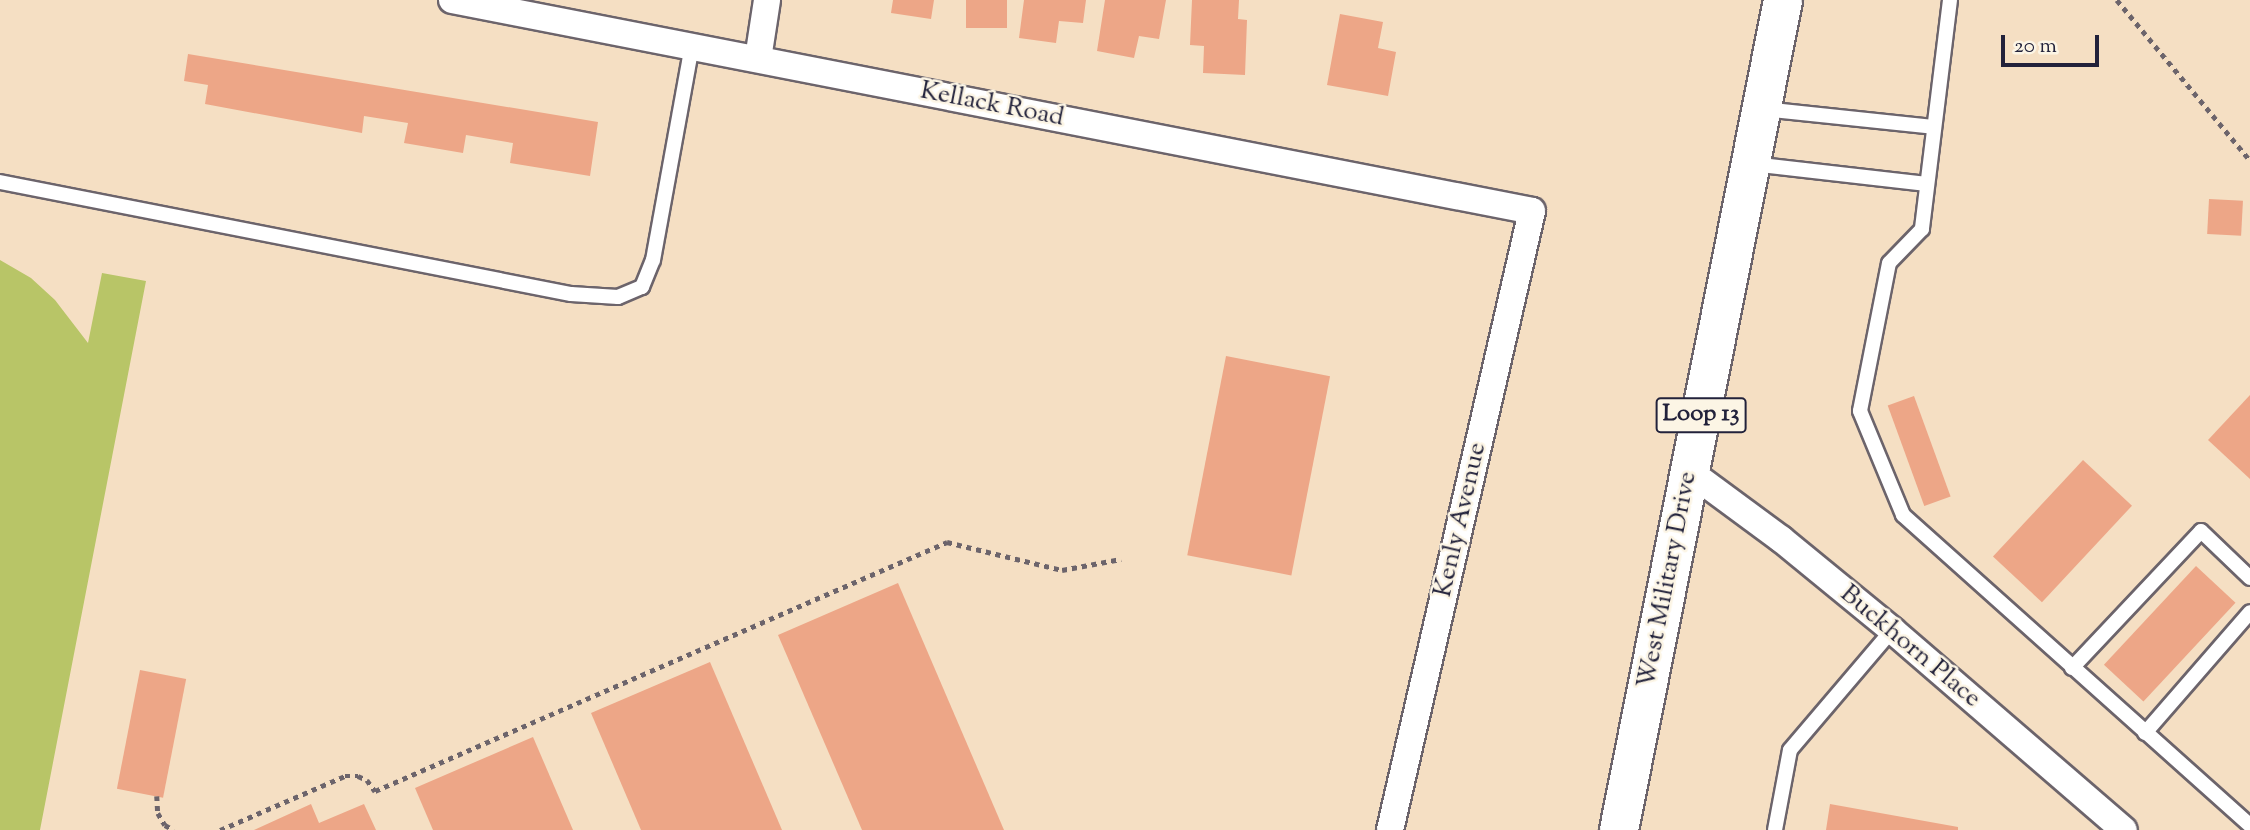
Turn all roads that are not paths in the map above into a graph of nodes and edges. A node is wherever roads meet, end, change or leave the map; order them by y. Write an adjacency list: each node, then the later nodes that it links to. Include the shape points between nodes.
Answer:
1 (452, 0): 5 (street, Kellack Road)
2 (766, 0): 6 (street)
3 (1783, 0): 7 (main road, West Military Drive / Loop 13)
4 (1950, 0): 8 (lane)
5 (692, 46): 6 (street, Kellack Road); 10 (lane, via 653,260 642,287 618,297 571,294)
6 (758, 59): 12 (street, Kellack Road)
7 (1761, 109): 8 (lane); 9 (main road, West Military Drive / Loop 13)
8 (1933, 127): 11 (lane)
9 (1751, 163): 11 (lane); 13 (main road, West Military Drive / Loop 13)
10 (0, 182)
11 (1927, 184): 17 (lane, via 1922,229 1889,263 1860,411 1903,515)
12 (1532, 211): 20 (street, Kenly Avenue)
13 (1690, 472): 16 (street, Buckhorn Place); 21 (main road, West Military Drive / Loop 13)
14 (2250, 578): 17 (lane, via 2201,531)
15 (2250, 612): 18 (lane)
16 (1892, 630): 22 (lane, via 1790,750); 23 (street, Buckhorn Place)
17 (2072, 668): 18 (lane)
18 (2145, 733): 19 (lane)
19 (2250, 825)
20 (1390, 830)
21 (1619, 830)
22 (1775, 830)
23 (2122, 830)

